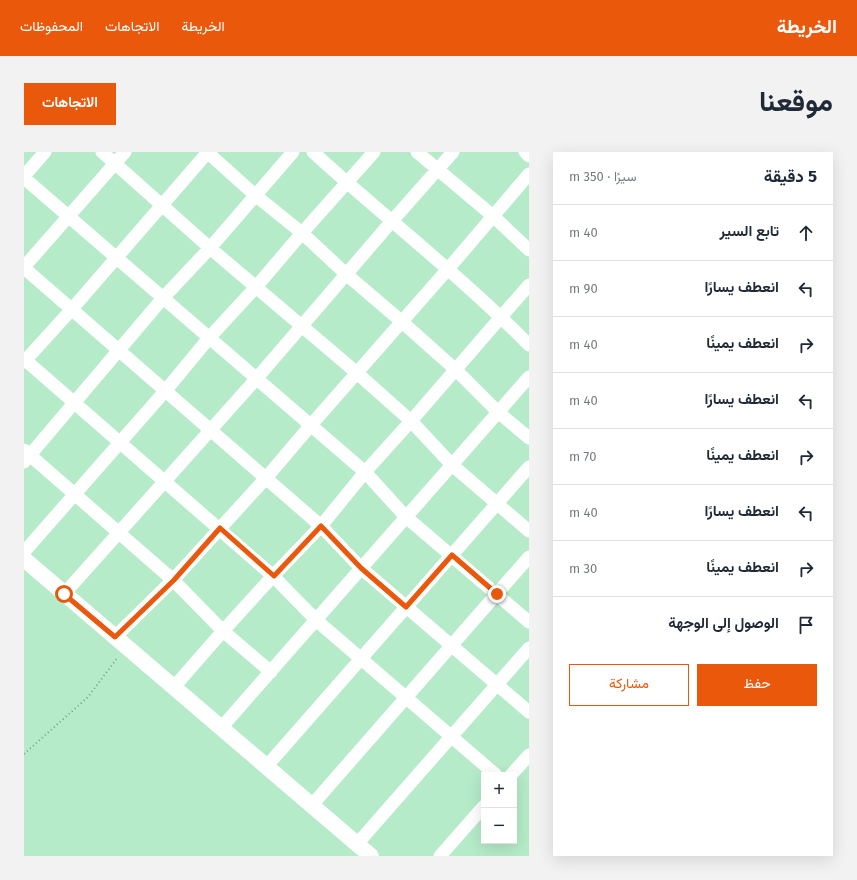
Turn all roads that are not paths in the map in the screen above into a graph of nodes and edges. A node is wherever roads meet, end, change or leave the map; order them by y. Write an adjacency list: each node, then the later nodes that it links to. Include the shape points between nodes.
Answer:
1 (45, 152): 15 (street)
2 (102, 152): 12 (street)
3 (125, 152): 12 (street)
4 (208, 152): 17 (street); 18 (street)
5 (293, 152): 17 (street)
6 (313, 152): 16 (street)
7 (374, 152): 16 (street)
8 (418, 152): 13 (street)
9 (454, 152): 13 (street)
10 (525, 152): 11 (street)
11 (529, 156)
12 (115, 164): 18 (street); 19 (street)
13 (438, 170): 20 (street); 21 (street)
14 (529, 174): 20 (street)
15 (24, 177): 19 (street)
16 (346, 183): 21 (street); 22 (street)
17 (256, 195): 22 (street); 23 (street)
18 (162, 206): 23 (street); 25 (street)
19 (68, 216): 25 (street); 26 (street)
20 (493, 216): 24 (street); 27 (street)
21 (392, 221): 27 (street); 28 (street)
22 (302, 233): 28 (street); 30 (street)
23 (210, 248): 30 (street); 31 (street)
24 (529, 250)
25 (116, 257): 31 (street); 32 (street)
26 (24, 267): 32 (street)
27 (448, 269): 33 (street); 34 (street)
28 (346, 274): 34 (street); 35 (street)
29 (529, 285): 33 (street)
30 (256, 287): 35 (street); 36 (street)
31 (163, 298): 36 (street); 38 (street)
32 (72, 309): 38 (street); 39 (street)
33 (501, 317): 37 (street); 40 (street)
34 (401, 321): 40 (street); 41 (street)
35 (301, 326): 41 (street); 43 (street)
36 (209, 338): 43 (street); 44 (street)
37 (529, 345)
38 (120, 350): 44 (street); 45 (street)
39 (25, 360): 45 (street)
40 (456, 370): 46 (street); 47 (street)
41 (357, 373): 47 (street); 48 (street)
42 (529, 377): 46 (street)
43 (257, 378): 48 (street); 49 (street)
44 (166, 390): 49 (street); 51 (street)
45 (75, 402): 51 (street); 52 (street)
46 (498, 412): 50 (street); 53 (street)
47 (411, 422): 53 (street); 55 (street)
48 (311, 425): 55 (street); 56 (street)
49 (211, 429): 56 (street); 57 (street)
50 (529, 438)
51 (120, 442): 57 (street); 58 (street)
52 (26, 455): 58 (street)
53 (452, 465): 59 (street); 60 (street)
54 (529, 467): 59 (street)
55 (365, 472): 60 (street); 61 (street)
56 (266, 478): 61 (street); 62 (street)
57 (165, 481): 62 (street); 64 (street)
58 (75, 494): 64 (street); 65 (street)
59 (497, 504): 63 (street); 66 (street)
60 (406, 516): 66 (street); 69 (street)
61 (321, 526): 69 (street); 70 (street)
62 (220, 528): 70 (street); 71 (street)
63 (529, 531)
64 (119, 533): 71 (street); 72 (street)
65 (24, 552)
66 (452, 555): 73 (street); 74 (street)
67 (529, 558): 73 (street)
68 (24, 559): 72 (street)
69 (361, 568): 74 (street); 75 (street)
70 (274, 576): 75 (street); 77 (street)
71 (174, 580): 77 (street); 78 (street)
72 (64, 594): 78 (street)
73 (497, 594): 76 (street); 79 (street)
74 (406, 607): 79 (street); 81 (street)
75 (316, 620): 81 (street); 82 (street)
76 (529, 622)
77 (223, 631): 82 (street); 84 (street)
78 (121, 642): 84 (street)
79 (452, 646): 83 (street); 85 (street)
80 (529, 648): 83 (street)
81 (361, 658): 85 (street); 90 (street)
82 (270, 672): 87 (street)
83 (497, 685): 86 (street); 88 (street)
84 (174, 687): 87 (street)
85 (406, 698): 88 (street); 93 (street)
86 (529, 712)
87 (221, 728): 90 (street)
88 (451, 736): 91 (street); 95 (street)
89 (529, 755): 92 (street)
90 (266, 766): 93 (street)
91 (493, 772)
92 (514, 772)
93 (312, 805): 95 (street)
94 (482, 808): 97 (street)
95 (357, 844): 96 (street)
96 (371, 856)
97 (440, 856)

